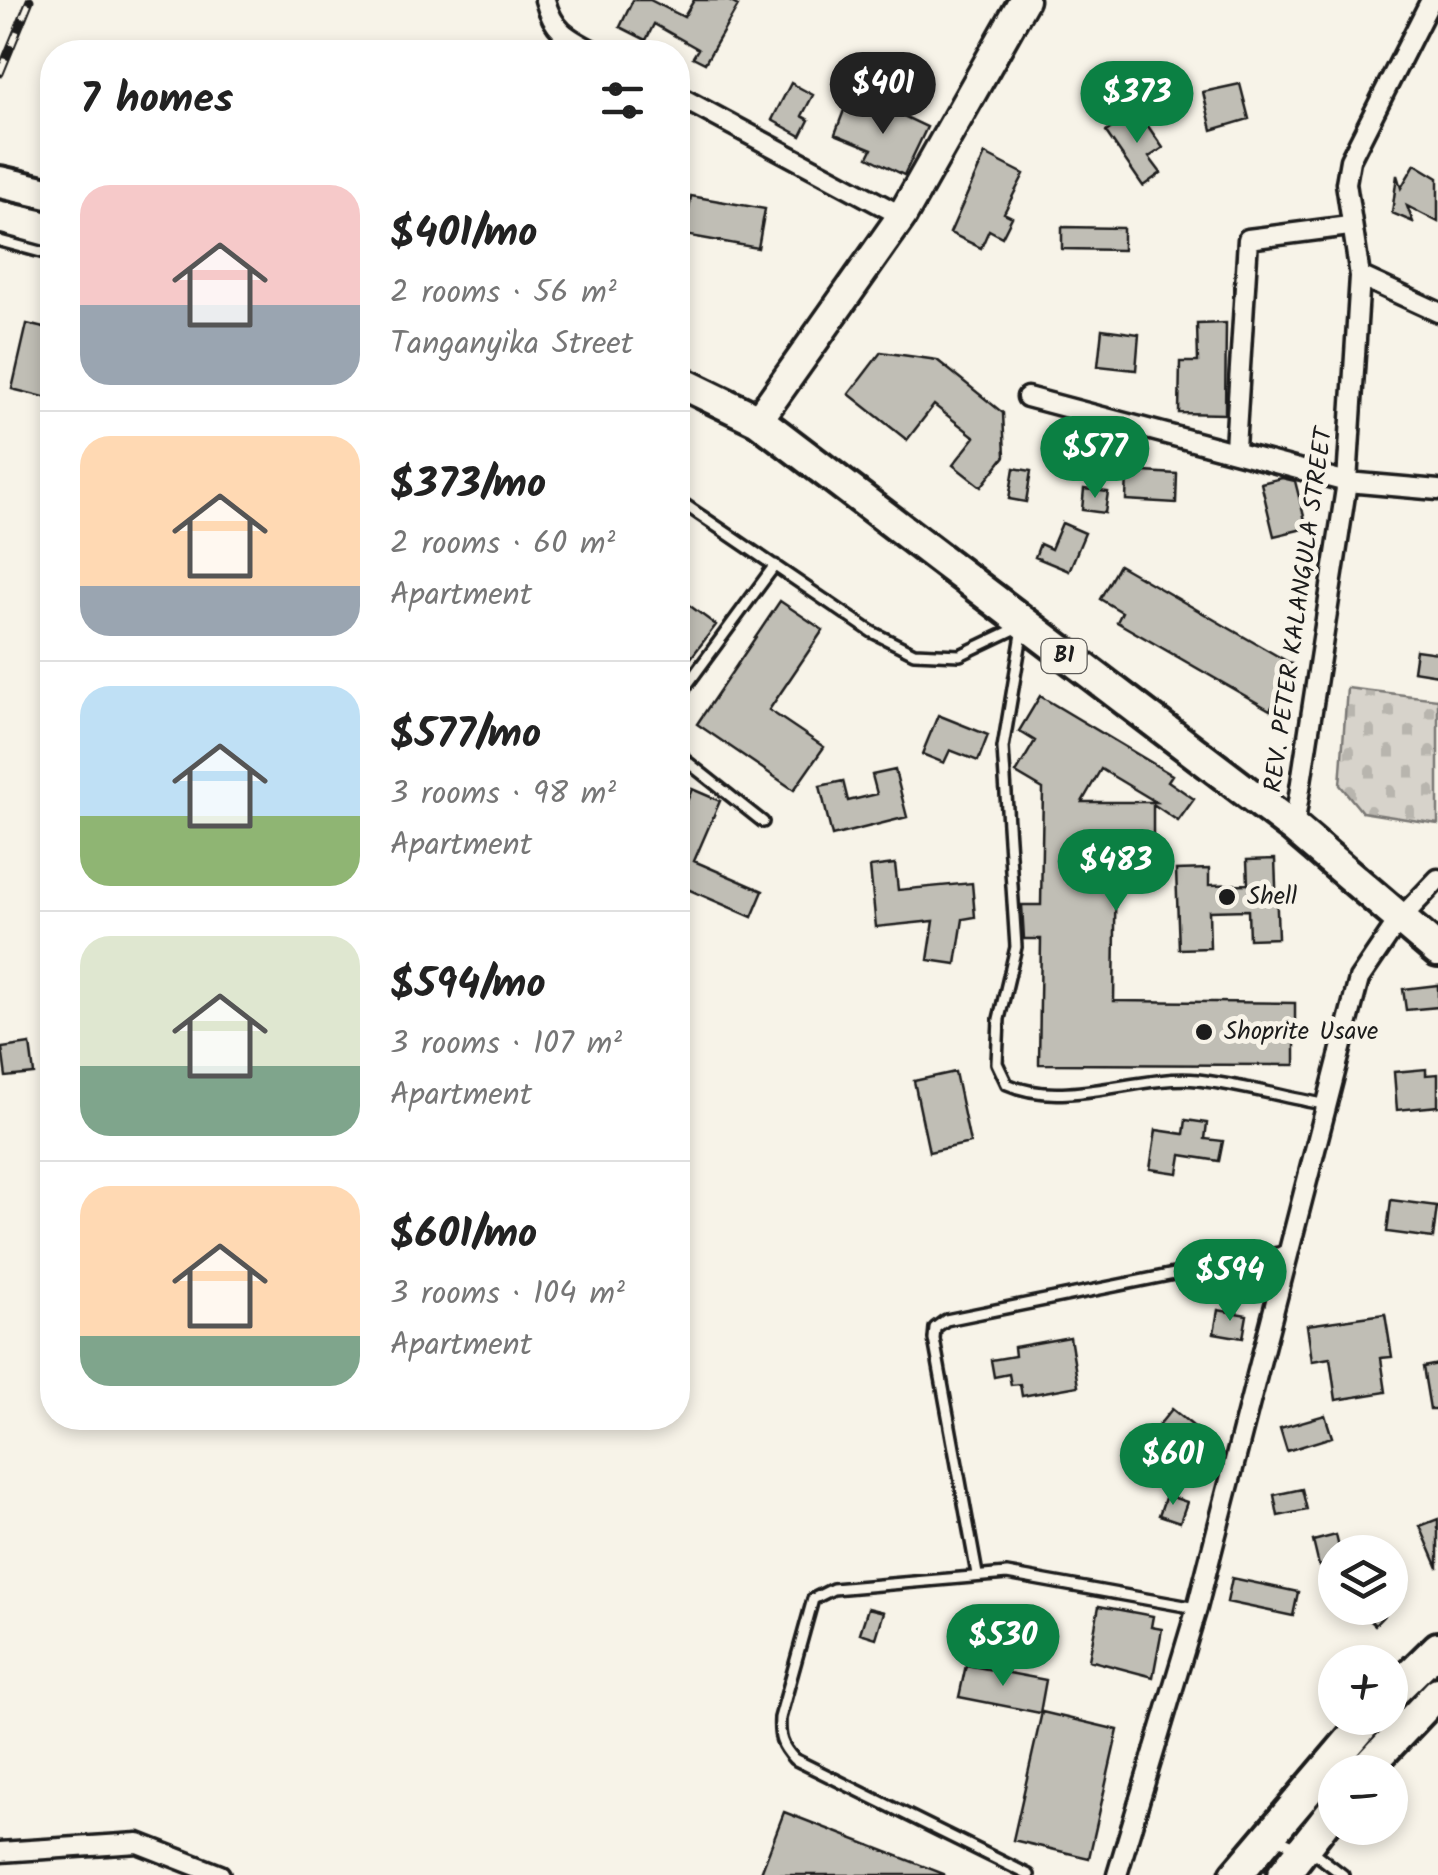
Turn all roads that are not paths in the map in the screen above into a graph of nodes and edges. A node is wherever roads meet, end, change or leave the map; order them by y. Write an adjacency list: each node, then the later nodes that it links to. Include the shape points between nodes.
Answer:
1 (545, 0): 4 (street, via 550,21)
2 (1024, 0): 8 (street)
3 (1430, 0): 9 (street, REV. PETER KALANGULA STREET, via 1350,160)
4 (572, 40)
5 (690, 102): 8 (street)
6 (5, 184): 7 (main road)
7 (40, 191)
8 (902, 216): 16 (street)
9 (1350, 226): 12 (street, REV. PETER KALANGULA STREET); 17 (street, via 1248,239)
10 (0, 241): 11 (lane)
11 (40, 252)
12 (1360, 276): 13 (street); 18 (street, REV. PETER KALANGULA STREET)
13 (1438, 312)
14 (690, 387): 16 (main road, B1)
15 (1027, 396): 17 (street)
16 (758, 420): 22 (main road, B1)
17 (1234, 448): 18 (street)
18 (1347, 482): 19 (street); 26 (street, REV. PETER KALANGULA STREET)
19 (1438, 490)
20 (690, 508): 21 (lane)
21 (775, 566): 22 (lane, via 914,653 960,655); 23 (lane)
22 (1024, 625): 26 (main road, B1); 30 (lane, via 1004,748 1016,947 996,1063 1007,1084 1059,1092 1195,1080)
23 (690, 681)
24 (690, 764): 25 (lane)
25 (763, 822)
26 (1294, 828): 28 (main road, B1)
27 (1438, 879): 28 (street)
28 (1400, 920): 29 (main road, B1); 30 (street, via 1359,980)
29 (1438, 951)
30 (1326, 1104): 31 (street)
31 (1288, 1251): 32 (lane, via 946,1320 935,1328); 33 (street)
32 (977, 1574): 33 (lane); 44 (lane, via 821,1591 813,1598 779,1736 794,1760)
33 (1197, 1608): 45 (street)
34 (1438, 1648): 35 (main road)
35 (1408, 1677)
36 (1438, 1693): 38 (main road)
37 (1354, 1735): 40 (main road)
38 (1379, 1755)
39 (1318, 1829): 41 (main road)
40 (1268, 1836): 41 (lane); 46 (main road)
41 (1302, 1849): 47 (main road); 48 (lane)
42 (0, 1852): 43 (street, via 138,1843)
43 (220, 1875)
44 (1029, 1875)
45 (1116, 1875)
46 (1236, 1875)
47 (1283, 1875)
48 (1343, 1875)

